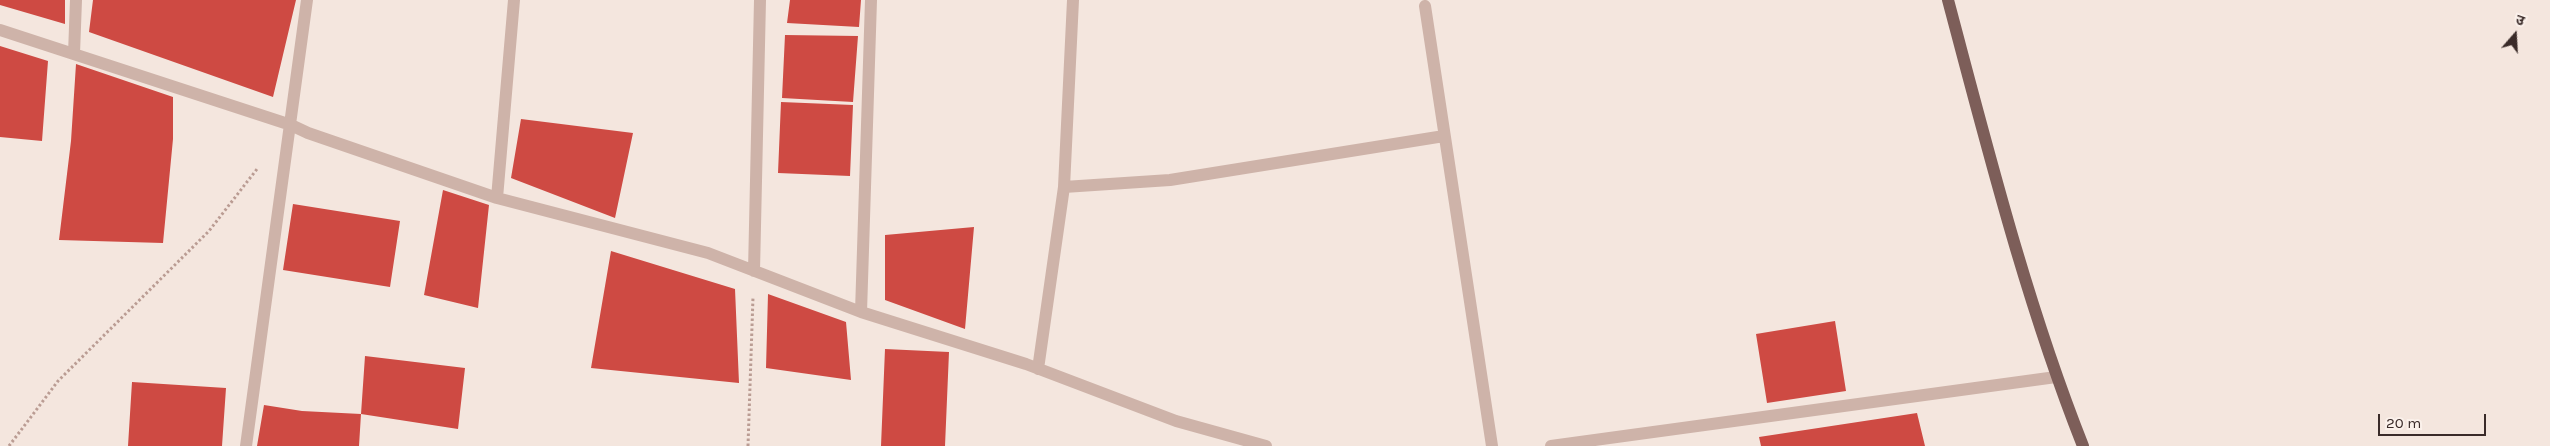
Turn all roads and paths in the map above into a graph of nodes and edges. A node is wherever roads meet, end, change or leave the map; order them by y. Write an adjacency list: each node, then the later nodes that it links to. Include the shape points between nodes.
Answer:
1 (76, 0): 10 (street)
2 (307, 0): 11 (street)
3 (514, 0): 15 (street)
4 (760, 0): 16 (street)
5 (871, 0): 17 (street)
6 (1073, 0): 14 (street)
7 (1948, 0): 19 (main road, via 1991,161)
8 (1425, 6): 12 (street)
9 (0, 30): 10 (street)
10 (74, 54): 11 (street)
11 (290, 125): 15 (street); 21 (street)
12 (1444, 136): 14 (street, via 1170,180); 24 (street)
13 (262, 163): 20 (path, via 209,231 58,381)
14 (1064, 187): 18 (street)
15 (497, 198): 16 (street, via 708,253)
16 (754, 271): 17 (street); 22 (path)
17 (861, 312): 18 (street)
18 (1038, 369): 23 (street, via 1176,421)
19 (2056, 377): 25 (street); 26 (main road)
20 (9, 446)
21 (246, 446)
22 (748, 446)
23 (1266, 446)
24 (1492, 446)
25 (1551, 446)
26 (2083, 446)

